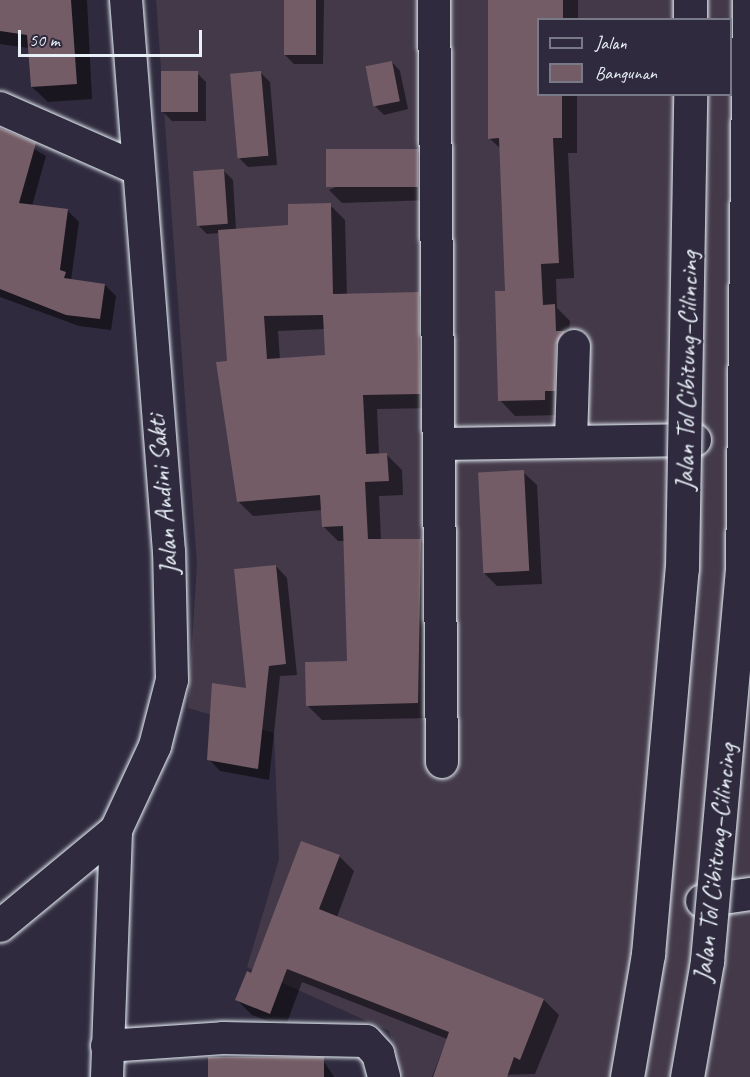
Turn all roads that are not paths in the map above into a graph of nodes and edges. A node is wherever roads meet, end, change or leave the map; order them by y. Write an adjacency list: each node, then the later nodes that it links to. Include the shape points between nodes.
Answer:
1 (126, 0): 8 (street, Jalan Andini Sakti)
2 (434, 0): 12 (street)
3 (690, 0): 5 (highway)
4 (749, 0): 22 (highway, Jalan Tol Cibitung–Cilincing, bridge, via 741,571 706,962)
5 (690, 18)
6 (690, 96): 21 (highway, Jalan Tol Cibitung–Cilincing, bridge, via 682,568 648,954)
7 (0, 108): 8 (street)
8 (124, 163): 14 (street, Jalan Andini Sakti, via 169,552 172,680 155,746)
9 (574, 346): 10 (street)
10 (571, 440): 11 (street); 12 (street)
11 (695, 440)
12 (442, 444): 13 (street)
13 (442, 762)
14 (116, 830): 17 (street, Jalan Andini Sakti); 18 (street)
15 (750, 894): 16 (street)
16 (702, 901)
17 (0, 926)
18 (107, 1046): 19 (street); 20 (street, via 223,1038 366,1041 378,1054)
19 (107, 1077)
20 (384, 1077)
21 (627, 1077)
22 (687, 1077)

